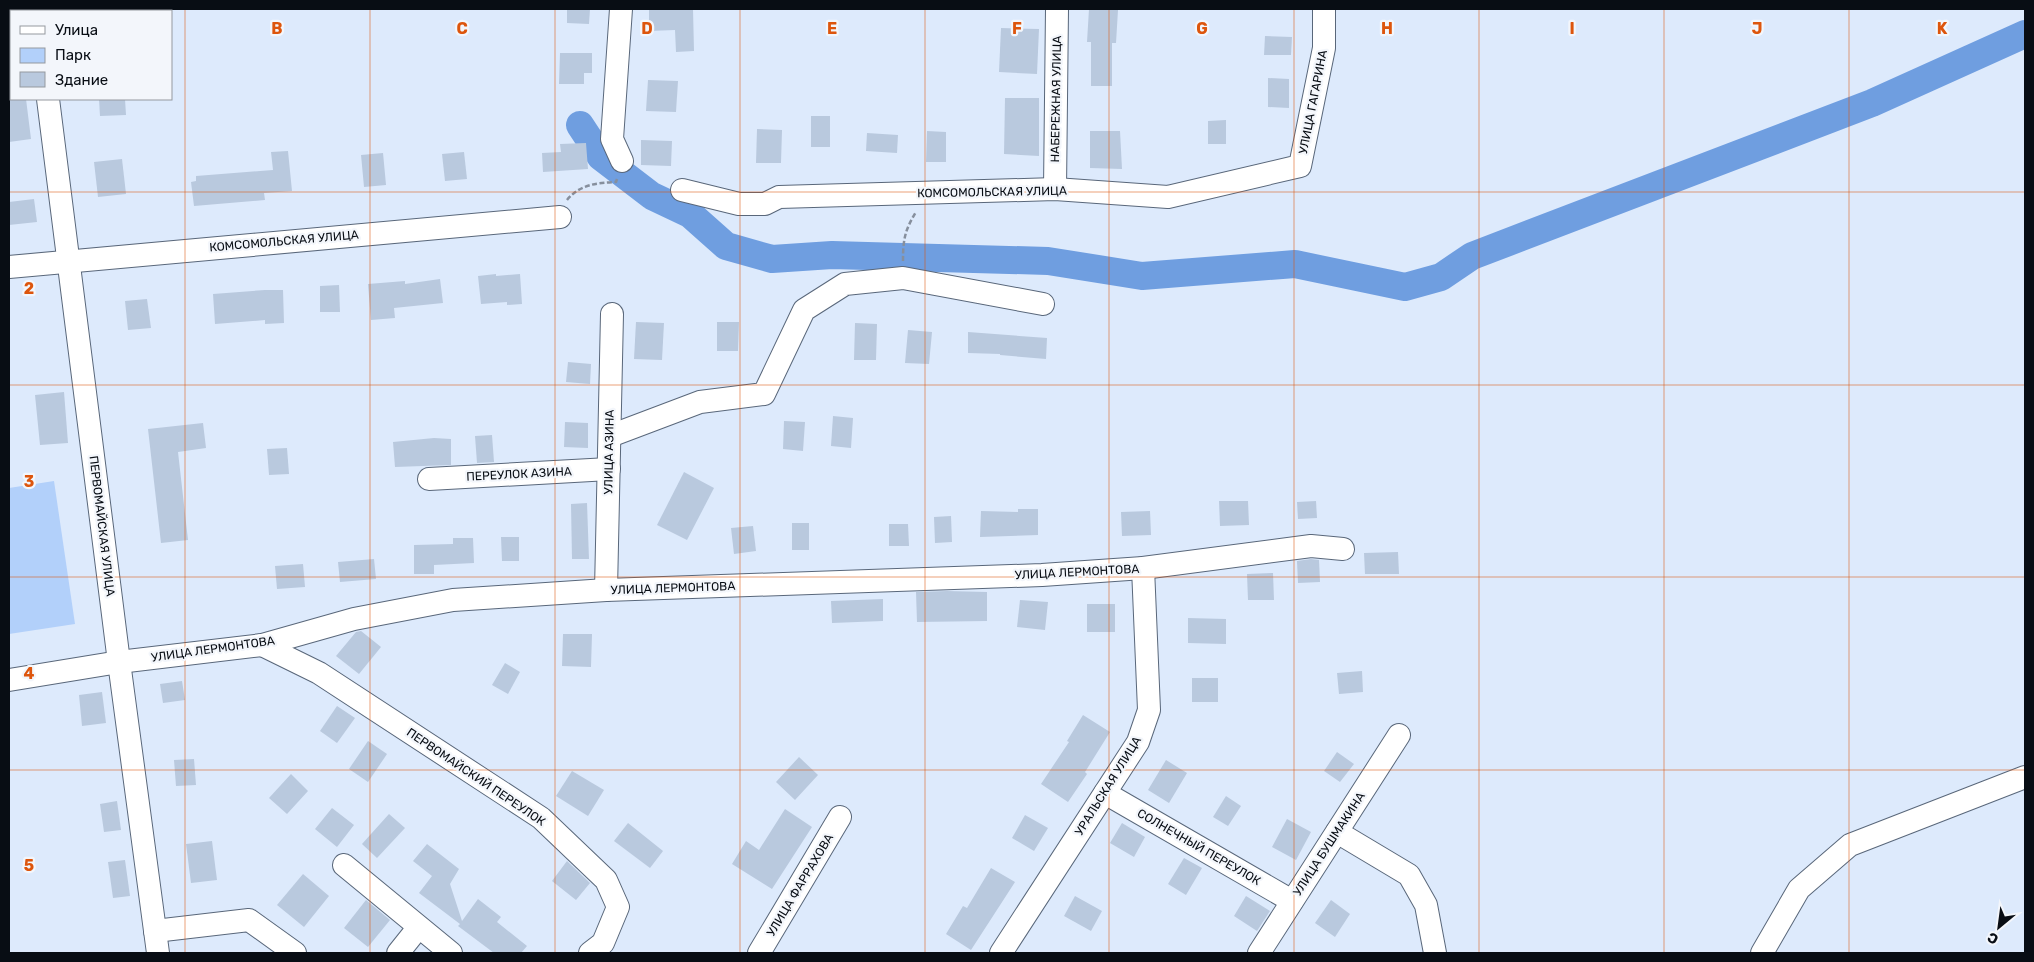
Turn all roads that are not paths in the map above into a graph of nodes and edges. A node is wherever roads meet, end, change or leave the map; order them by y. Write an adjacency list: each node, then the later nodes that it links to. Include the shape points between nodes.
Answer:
1 (621, 9): 6 (street, via 612,138)
2 (1057, 9): 7 (street, НАБЕРЕЖНАЯ УЛИЦА)
3 (1324, 9): 5 (street, УЛИЦА ГАГАРИНА, via 1324,48)
4 (48, 100): 10 (street, ПЕРВОМАЙСКАЯ УЛИЦА)
5 (1300, 166): 7 (street, КОМСОМОЛЬСКАЯ УЛИЦА, via 1168,197)
6 (619, 171)
7 (1055, 189): 8 (street, КОМСОМОЛЬСКАЯ УЛИЦА, via 779,197 766,204 739,204)
8 (682, 190)
9 (560, 217): 10 (street, КОМСОМОЛЬСКАЯ УЛИЦА)
10 (67, 260): 11 (street, КОМСОМОЛЬСКАЯ УЛИЦА); 21 (street, ПЕРВОМАЙСКАЯ УЛИЦА)
11 (9, 267)
12 (1042, 304): 14 (street, via 903,278 845,284 804,310 764,394 700,402)
13 (612, 314): 14 (street, УЛИЦА АЗИНА)
14 (610, 436): 15 (street, УЛИЦА АЗИНА)
15 (609, 469): 16 (street, ПЕРЕУЛОК АЗИНА); 19 (street, УЛИЦА АЗИНА)
16 (429, 479)
17 (1343, 549): 18 (street, УЛИЦА ЛЕРМОНТОВА, via 1311,546)
18 (1142, 568): 19 (street, УЛИЦА ЛЕРМОНТОВА, via 1042,575); 25 (street, УРАЛЬСКАЯ УЛИЦА, via 1149,710 1138,742)
19 (606, 590): 20 (street, УЛИЦА ЛЕРМОНТОВА, via 453,600 354,619)
20 (262, 645): 21 (street, УЛИЦА ЛЕРМОНТОВА); 36 (street, ПЕРВОМАЙСКИЙ ПЕРЕУЛОК, via 319,673 541,818 606,880 618,907 603,943)
21 (119, 662): 22 (street, УЛИЦА ЛЕРМОНТОВА); 31 (street, ПЕРВОМАЙСКАЯ УЛИЦА)
22 (9, 680)
23 (1399, 735): 27 (street, УЛИЦА БУШМАКИНА)
24 (2025, 777): 41 (street, via 1850,845 1799,889)
25 (1105, 793): 29 (street, СОЛНЕЧНЫЙ ПЕРЕУЛОК); 38 (street, УРАЛЬСКАЯ УЛИЦА)
26 (840, 817): 37 (street, УЛИЦА ФАРРАХОВА)
27 (1336, 832): 29 (street, УЛИЦА БУШМАКИНА); 40 (street, via 1409,875 1426,905)
28 (344, 865): 30 (street)
29 (1292, 901): 39 (street, УЛИЦА БУШМАКИНА)
30 (418, 928): 34 (street); 35 (street)
31 (155, 931): 32 (street, ПЕРВОМАЙСКАЯ УЛИЦА); 33 (street, via 249,920)
32 (158, 953)
33 (295, 953)
34 (398, 953)
35 (451, 953)
36 (590, 953)
37 (759, 953)
38 (1001, 953)
39 (1258, 953)
40 (1435, 953)
41 (1762, 953)

